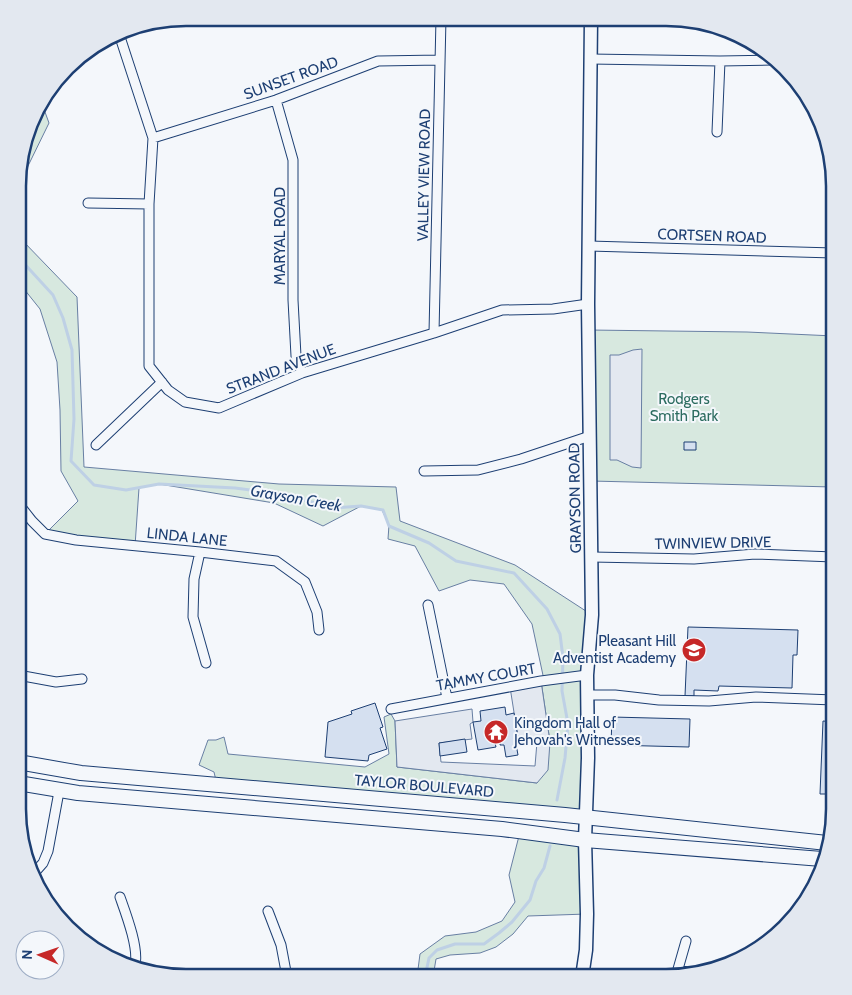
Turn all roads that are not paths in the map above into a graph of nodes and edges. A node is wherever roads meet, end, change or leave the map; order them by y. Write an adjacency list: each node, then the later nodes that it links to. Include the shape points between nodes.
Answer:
1 (441, 26): 5 (street, VALLEY VIEW ROAD)
2 (591, 26): 4 (street, GRAYSON ROAD)
3 (121, 40): 10 (street, STRAND AVENUE)
4 (590, 59): 7 (street); 13 (street, GRAYSON ROAD)
5 (440, 60): 8 (street, SUNSET ROAD, via 378,61); 16 (street, VALLEY VIEW ROAD)
6 (764, 60): 7 (street)
7 (720, 61): 9 (street)
8 (276, 100): 10 (street, SUNSET ROAD); 17 (street, MARYAL ROAD, via 294,160 296,356)
9 (717, 132)
10 (153, 138): 12 (street, STRAND AVENUE)
11 (88, 203): 12 (street)
12 (149, 204): 18 (street, STRAND AVENUE, via 149,366)
13 (589, 246): 14 (street, CORTSEN ROAD); 15 (street, GRAYSON ROAD)
14 (826, 253)
15 (588, 304): 16 (street, STRAND AVENUE, via 553,309 502,310); 19 (street, GRAYSON ROAD)
16 (434, 333): 17 (street, STRAND AVENUE)
17 (302, 372): 18 (street, STRAND AVENUE, via 219,408 185,402)
18 (162, 382): 20 (street)
19 (590, 436): 21 (street, via 478,470); 24 (street, GRAYSON ROAD)
20 (96, 445)
21 (424, 471)
22 (26, 514): 23 (street, LINDA LANE, via 45,534)
23 (200, 552): 27 (street, LINDA LANE, via 276,561 305,582 318,612); 28 (street, via 194,579 193,617)
24 (592, 557): 25 (street, TWINVIEW DRIVE, via 694,559 755,554); 30 (street, GRAYSON ROAD, via 592,614)
25 (825, 557)
26 (428, 604): 33 (street)
27 (319, 630)
28 (206, 663)
29 (26, 676): 31 (street, via 56,682)
30 (580, 676): 32 (street, GRAYSON ROAD); 33 (street, TAMMY COURT)
31 (82, 679)
32 (587, 695): 34 (street, via 709,701 756,697); 39 (street, GRAYSON ROAD)
33 (447, 698): 35 (street, TAMMY COURT)
34 (825, 700)
35 (391, 709)
36 (26, 763): 39 (main road, TAYLOR BOULEVARD, via 81,773)
37 (26, 784): 38 (main road)
38 (58, 790): 40 (main road, via 502,829); 43 (street, via 48,851)
39 (587, 817): 40 (street, GRAYSON ROAD); 41 (main road, TAYLOR BOULEVARD)
40 (585, 840): 42 (main road); 49 (street, GRAYSON ROAD, via 588,914)
41 (822, 843)
42 (817, 859)
43 (38, 868)
44 (120, 897): 47 (street)
45 (268, 911): 48 (street, via 281,945)
46 (686, 941): 50 (street)
47 (136, 960)
48 (285, 968)
49 (583, 968)
50 (678, 968)

